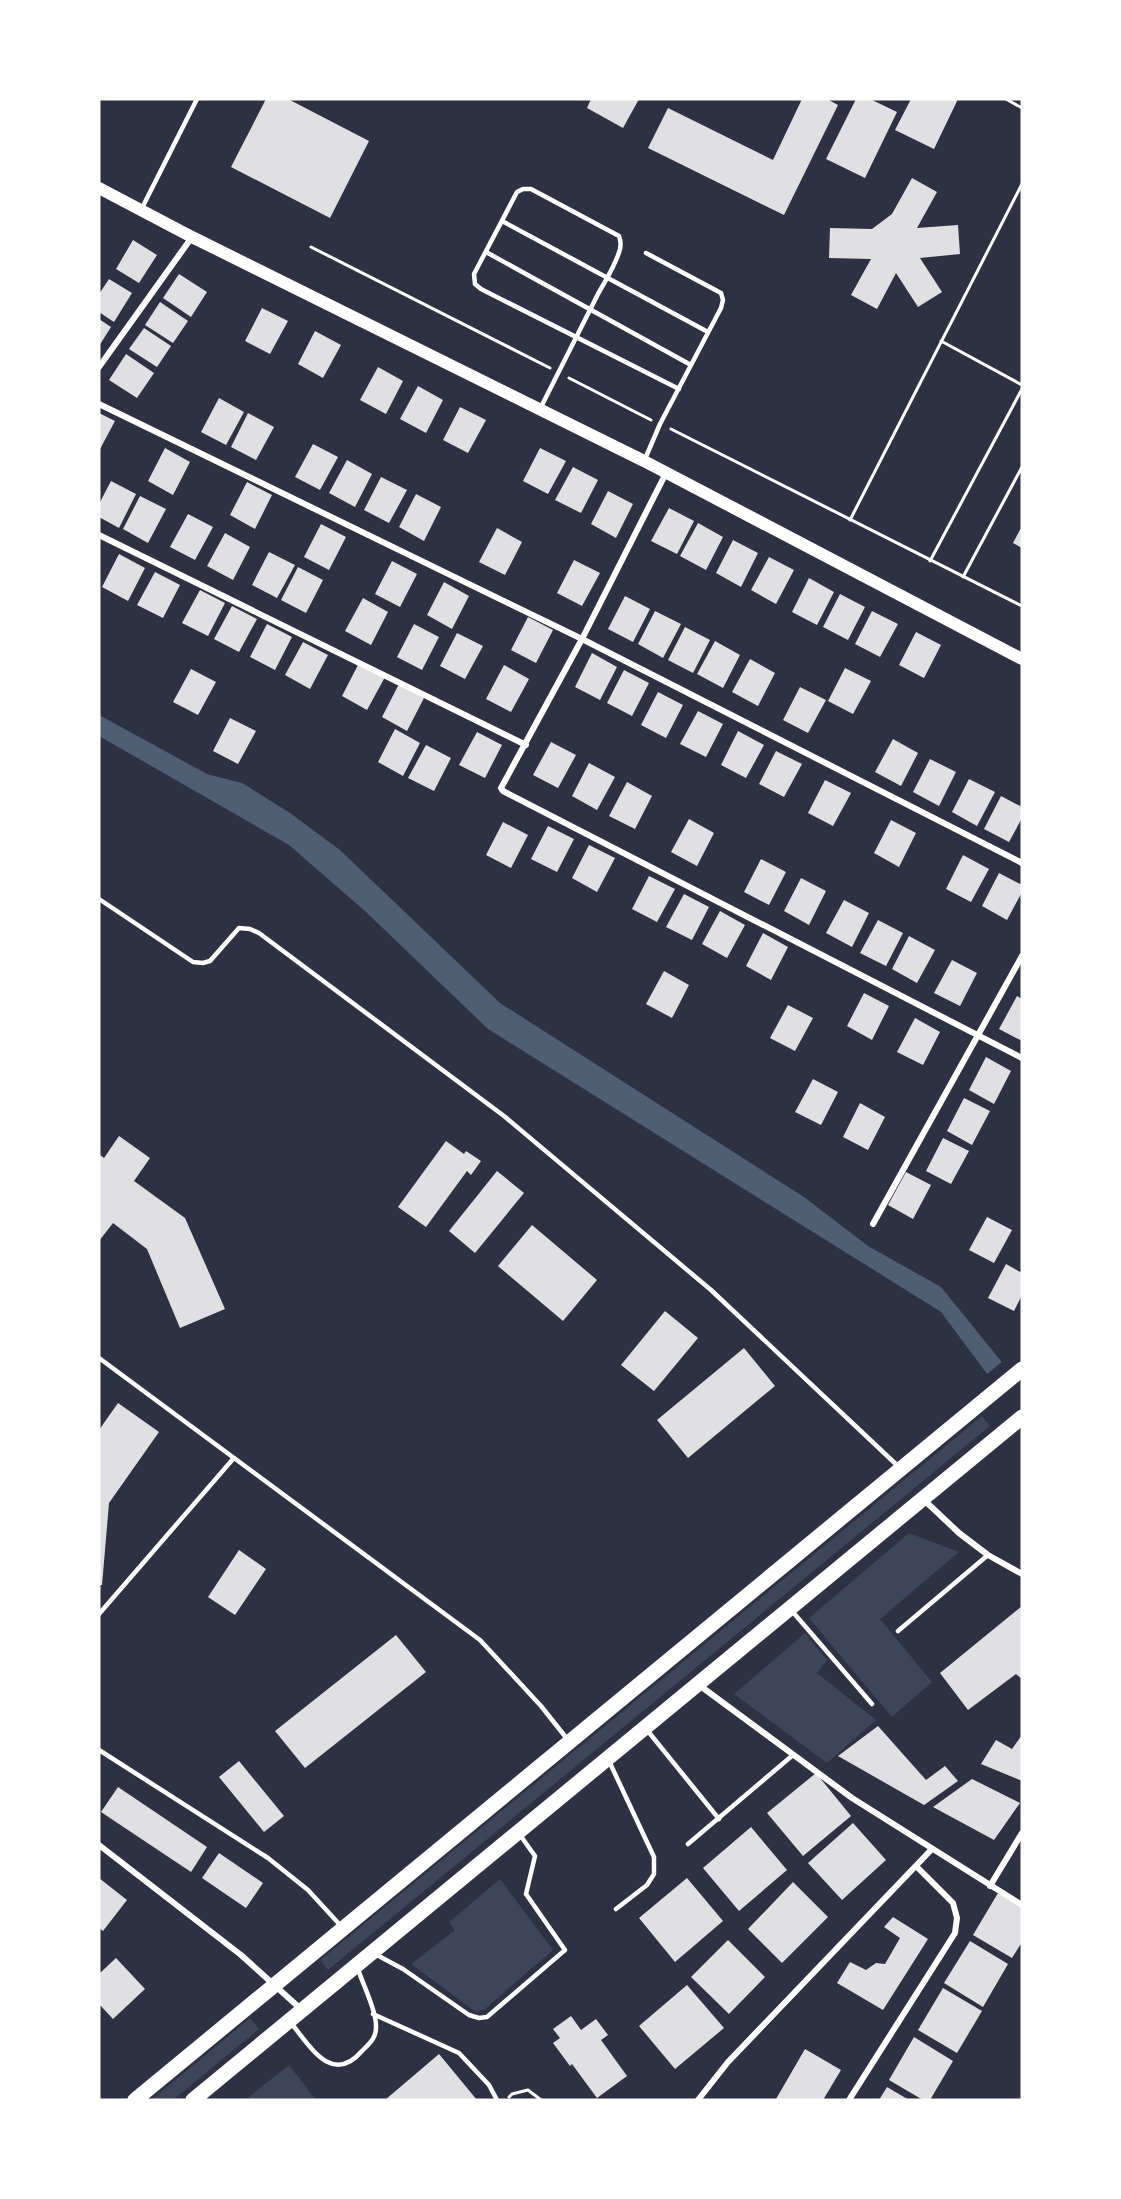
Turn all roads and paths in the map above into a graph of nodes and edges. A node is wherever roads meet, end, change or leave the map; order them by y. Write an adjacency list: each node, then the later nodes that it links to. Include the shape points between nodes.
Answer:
1 (197, 99): 6 (lane)
2 (1006, 99): 3 (path)
3 (1022, 108)
4 (1022, 184): 15 (path)
5 (99, 188): 6 (main road)
6 (141, 210): 8 (main road)
7 (502, 221): 9 (lane); 11 (lane); 11 (lane, via 517,192 531,189 619,236 620,251)
8 (192, 237): 17 (street); 22 (main road)
9 (486, 252): 12 (lane); 14 (lane, via 474,274 475,284)
10 (646, 253): 13 (lane, via 721,293 721,308)
11 (607, 277): 12 (lane); 13 (lane)
12 (591, 309): 14 (lane); 16 (lane)
13 (708, 332): 16 (lane)
14 (576, 337): 19 (lane); 22 (lane)
15 (941, 341): 18 (path); 26 (path)
16 (691, 365): 19 (lane)
17 (99, 367)
18 (1022, 384)
19 (679, 389): 23 (lane)
20 (1022, 389): 28 (path)
21 (99, 404): 30 (street)
22 (540, 409): 23 (main road)
23 (644, 462): 25 (main road)
24 (1022, 467): 29 (path)
25 (666, 473): 30 (street); 31 (main road)
26 (850, 520)
27 (99, 535): 32 (street)
28 (930, 561)
29 (963, 577)
30 (582, 639): 32 (street); 33 (street)
31 (1022, 658)
32 (526, 745): 36 (street, via 501,788 503,791)
33 (1022, 863)
34 (99, 898): 43 (lane, via 193,962 210,961 239,928 259,933 522,1131 711,1290)
35 (1022, 956): 36 (street)
36 (978, 1035): 37 (street); 38 (street)
37 (1022, 1058)
38 (873, 1224)
39 (99, 1358): 42 (lane)
40 (1022, 1369): 43 (highway)
41 (1022, 1417): 44 (highway)
42 (233, 1459): 48 (lane); 53 (lane, via 480,1640)
43 (901, 1469): 53 (highway)
44 (922, 1499): 45 (street); 47 (highway)
45 (988, 1555): 46 (street); 49 (lane)
46 (1022, 1574)
47 (790, 1609): 50 (highway); 51 (lane)
48 (99, 1614)
49 (898, 1631)
50 (698, 1684): 52 (highway); 55 (street)
51 (872, 1704)
52 (646, 1728): 56 (highway); 57 (lane)
53 (570, 1742): 67 (highway)
54 (99, 1750): 67 (lane, via 268,1858 308,1890)
55 (793, 1755): 57 (lane); 62 (street)
56 (608, 1758): 58 (highway); 66 (lane, via 654,1857 654,1874 647,1885)
57 (718, 1819): 60 (lane)
58 (519, 1832): 68 (highway); 68 (lane, via 536,1856 526,1894 565,1950 487,2017 470,2015 403,1969)
59 (1022, 1833): 64 (street)
60 (688, 1844)
61 (99, 1845): 70 (street)
62 (932, 1850): 63 (street); 64 (street)
63 (916, 1866): 79 (street, via 728,2062); 80 (street, via 953,1903 955,1933)
64 (990, 1886): 65 (street)
65 (1022, 1905)
66 (616, 1909)
67 (343, 1928): 70 (highway)
68 (372, 1953): 69 (highway)
69 (356, 1966): 71 (highway); 72 (lane)
70 (275, 1984): 71 (street); 74 (highway)
71 (302, 2011): 73 (highway)
72 (373, 2014): 73 (lane, via 375,2036 343,2065 321,2059); 76 (lane, via 459,2053 489,2085)
73 (290, 2021): 75 (highway)
74 (135, 2100)
75 (193, 2100)
76 (497, 2100)
77 (507, 2100): 78 (path, via 512,2094 528,2090)
78 (541, 2100)
79 (698, 2100)
80 (849, 2100)

